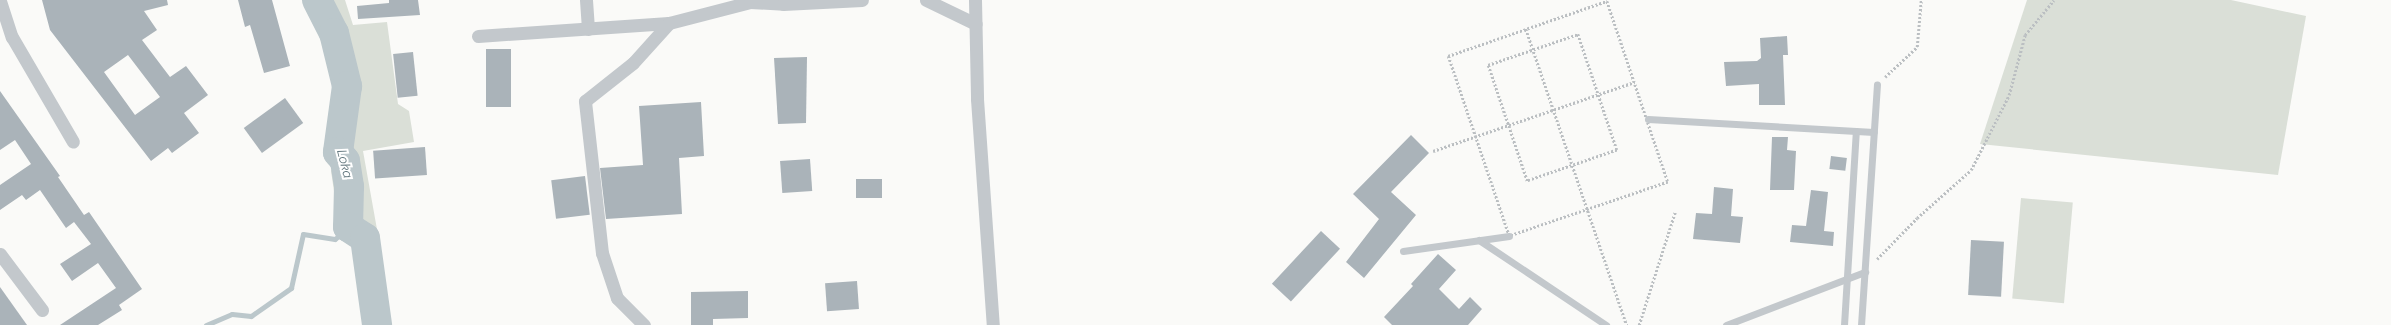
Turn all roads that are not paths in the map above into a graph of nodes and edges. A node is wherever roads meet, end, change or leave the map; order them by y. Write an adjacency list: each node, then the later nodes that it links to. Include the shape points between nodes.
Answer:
1 (586, 0): 9 (street)
2 (862, 0): 6 (street, via 783,4)
3 (926, 0): 8 (street)
4 (975, 0): 8 (street)
5 (0, 1): 15 (street, via 12,37)
6 (750, 1): 7 (street)
7 (669, 23): 9 (street); 23 (street, via 633,63 585,101 602,253 617,298)
8 (976, 24): 24 (street, via 977,99)
9 (588, 29): 10 (street)
10 (478, 36)
11 (1877, 84): 14 (lane)
12 (1648, 119): 13 (lane)
13 (1856, 131): 14 (lane); 21 (lane)
14 (1874, 132): 20 (lane)
15 (73, 142)
16 (1510, 236): 17 (lane)
17 (1479, 240): 18 (lane); 25 (lane)
18 (1403, 251)
19 (0, 254): 22 (street)
20 (1865, 272): 21 (lane); 28 (lane)
21 (1847, 280): 26 (lane); 27 (lane)
22 (42, 310)
23 (644, 325)
24 (993, 325)
25 (1606, 325)
26 (1726, 325)
27 (1844, 325)
28 (1861, 325)

